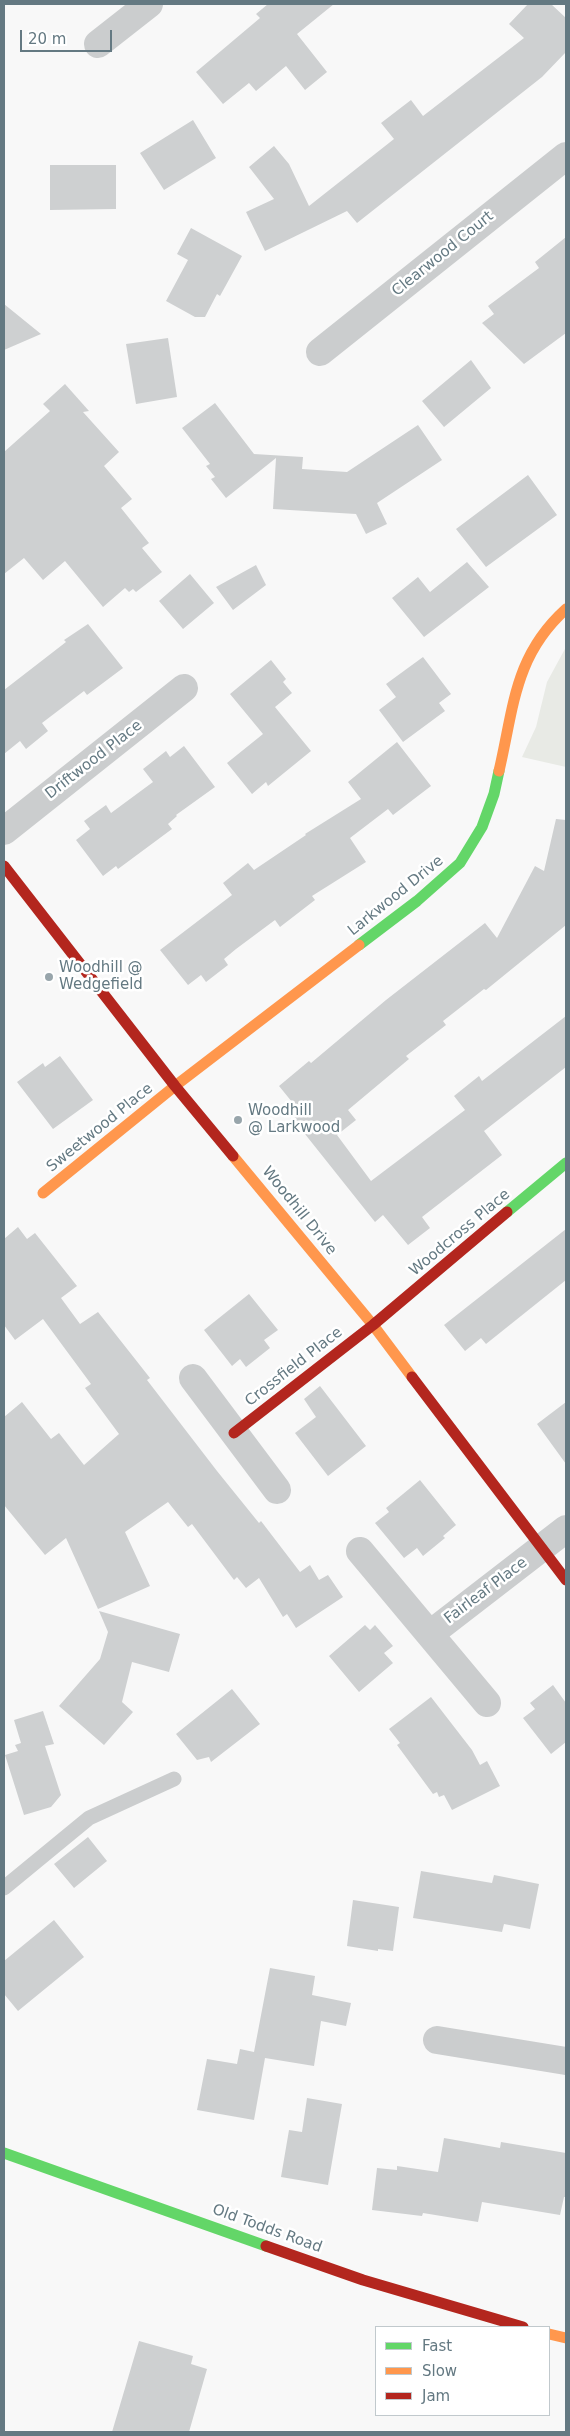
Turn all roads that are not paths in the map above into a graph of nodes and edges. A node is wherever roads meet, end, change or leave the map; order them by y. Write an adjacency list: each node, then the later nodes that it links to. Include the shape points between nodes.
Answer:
1 (149, 4): 2 (street)
2 (98, 44)
3 (566, 156): 4 (street, Clearwood Court)
4 (320, 352)
5 (566, 609): 9 (street, Larkwood Drive, via 547,626 527,658 515,691 494,794 482,827 460,863 417,901)
6 (184, 688): 7 (street, Driftwood Place)
7 (4, 831)
8 (4, 866): 9 (street, Woodhill Drive)
9 (175, 1086): 11 (street, Sweetwood Place); 12 (street, Woodhill Drive)
10 (566, 1163): 12 (street, Woodcross Place)
11 (43, 1193)
12 (373, 1325): 14 (street, Crossfield Place); 17 (street, Woodhill Drive)
13 (192, 1378): 14 (street)
14 (234, 1433): 15 (street)
15 (277, 1490)
16 (566, 1529): 17 (street, Fairleaf Place)
17 (543, 1548): 19 (street, Woodhill Drive); 20 (street, Fairleaf Place)
18 (360, 1551): 20 (street)
19 (566, 1580)
20 (430, 1634): 21 (street)
21 (487, 1704)
22 (174, 1779): 23 (lane, via 89,1818)
23 (4, 1888)
24 (436, 2040): 25 (street)
25 (566, 2061)
26 (6, 2154): 27 (street); 28 (street, Old Todds Road, via 363,2280)
27 (4, 2167)
28 (520, 2326)
29 (550, 2334): 30 (street)
30 (566, 2338)

